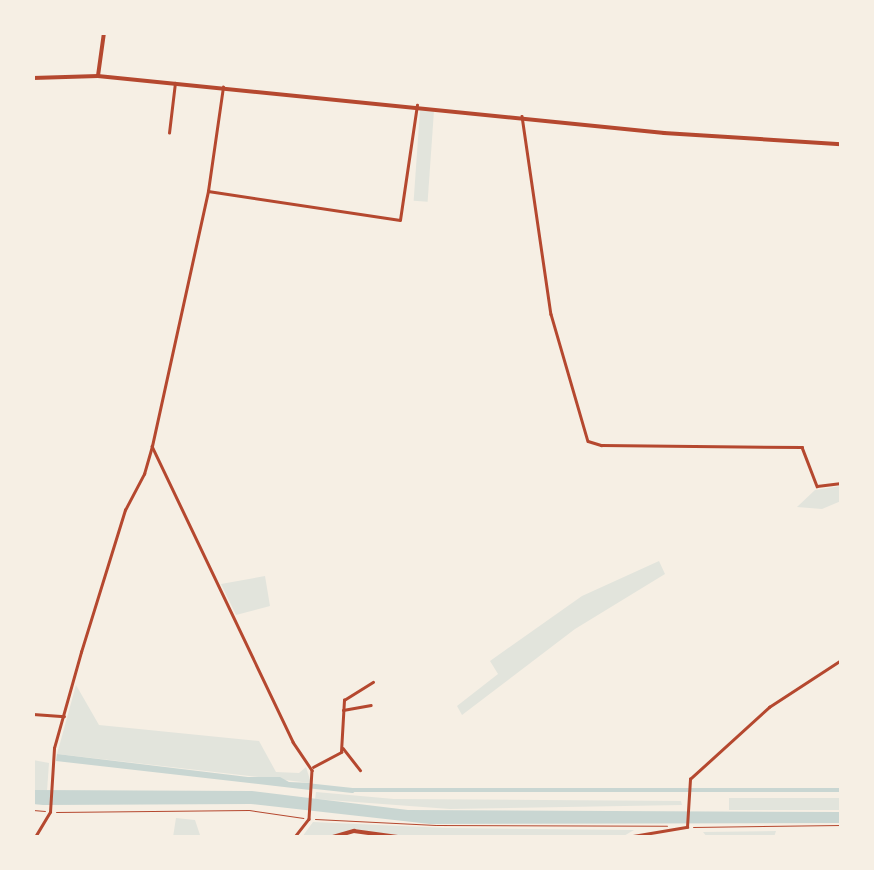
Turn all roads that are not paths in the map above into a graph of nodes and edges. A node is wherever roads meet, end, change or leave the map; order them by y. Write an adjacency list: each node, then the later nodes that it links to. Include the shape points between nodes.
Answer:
1 (104, 33): 2 (main road)
2 (98, 76): 3 (main road); 4 (main road)
3 (33, 78)
4 (175, 83): 5 (main road); 8 (street)
5 (223, 87): 6 (main road); 10 (street)
6 (417, 104): 7 (main road); 10 (street, via 400,220)
7 (522, 116): 9 (main road, via 664,133); 12 (street, via 551,314 588,441 601,445 802,447 817,485)
8 (169, 133)
9 (841, 144)
10 (208, 191): 11 (street)
11 (152, 446): 18 (street, via 144,474 125,510); 20 (street, via 293,743)
12 (841, 483)
13 (841, 660): 27 (street, via 769,707 698,770 687,787 687,825)
14 (373, 682): 16 (street, via 347,696)
15 (371, 705): 16 (street)
16 (343, 710): 19 (street)
17 (33, 713): 18 (street)
18 (64, 716): 23 (street, via 54,748 50,810)
19 (344, 748): 20 (street); 21 (street)
20 (311, 767): 24 (street, via 309,816)
21 (360, 770)
22 (365, 834): 25 (main road); 26 (main road)
23 (35, 837)
24 (295, 837)
25 (333, 837)
26 (398, 837)
27 (627, 837)

